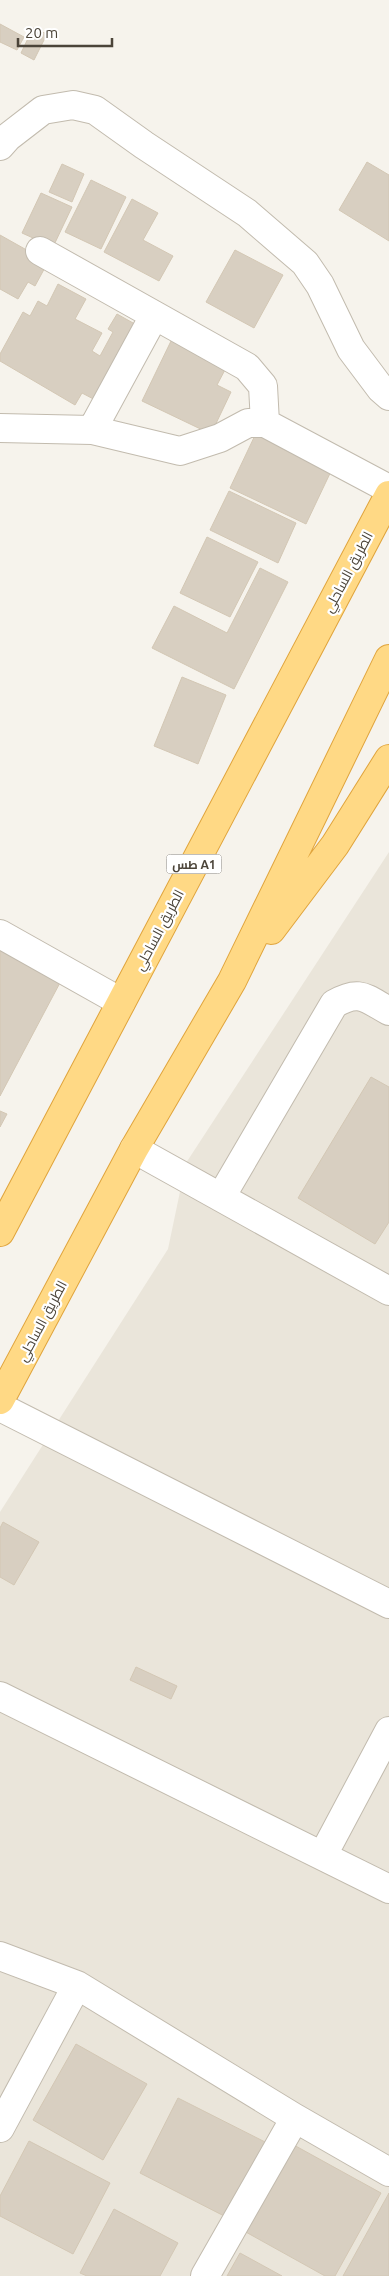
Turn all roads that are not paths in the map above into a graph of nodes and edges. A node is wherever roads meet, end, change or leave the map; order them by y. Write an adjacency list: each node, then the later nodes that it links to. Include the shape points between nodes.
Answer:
1 (0, 146): 4 (street, via 43,110 74,104 95,110 247,213 305,264 320,285 351,349)
2 (40, 251): 3 (street)
3 (154, 316): 5 (street, via 247,367 263,386); 7 (street)
4 (389, 396)
5 (265, 423): 7 (street, via 248,423 220,438 180,451); 8 (street)
6 (0, 428): 7 (street)
7 (92, 430)
8 (389, 489)
9 (389, 495): 14 (highway, الطريق الساحلي / طس A1)
10 (389, 658): 13 (highway)
11 (389, 759): 13 (highway, via 335,845)
12 (0, 934): 14 (street)
13 (232, 981): 16 (highway, الطريق الساحلي)
14 (121, 1002): 18 (highway, الطريق الساحلي / طس A1)
15 (389, 1011): 17 (street, via 360,995 348,996 334,1004)
16 (134, 1149): 17 (street); 20 (highway, الطريق الساحلي)
17 (221, 1197): 19 (street)
18 (0, 1232)
19 (389, 1291)
20 (0, 1400)
21 (0, 1406): 22 (street)
22 (389, 1604)
23 (0, 1696): 25 (street)
24 (389, 1732): 25 (street)
25 (323, 1855): 26 (street)
26 (389, 1889)
27 (0, 1956): 28 (street)
28 (77, 1985): 29 (street); 30 (street)
29 (295, 2118): 31 (street); 32 (street)
30 (0, 2128)
31 (389, 2172)
32 (205, 2276)

